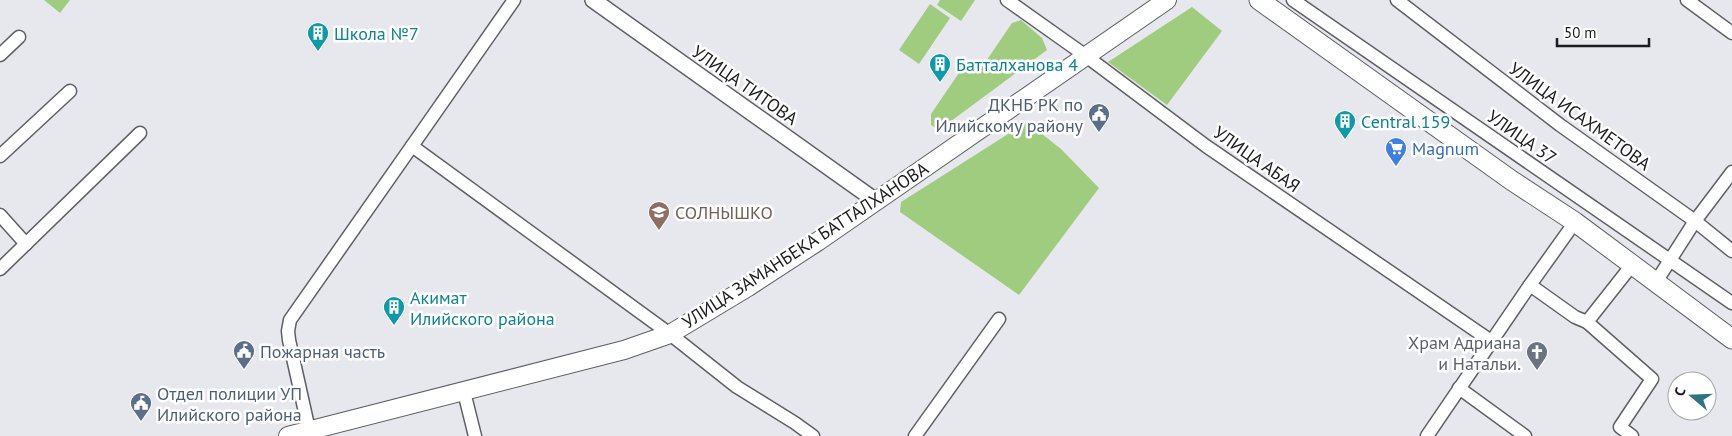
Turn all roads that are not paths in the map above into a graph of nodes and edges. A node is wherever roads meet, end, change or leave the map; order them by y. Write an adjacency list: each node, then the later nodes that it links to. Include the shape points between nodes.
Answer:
1 (514, 0): 15 (street)
2 (592, 0): 18 (street, УЛИЦА ТИТОВА)
3 (1007, 0): 12 (street, УЛИЦА АБАЯ)
4 (1167, 0): 12 (main road, УЛИЦА ЗАМАНБЕКА БАТТАЛХАНОВА)
5 (1259, 0): 21 (main road)
6 (1293, 0): 28 (street, УЛИЦА 37)
7 (1397, 0): 20 (street, УЛИЦА ИСАХМЕТОВА, via 1560,125)
8 (1687, 0): 9 (street)
9 (1732, 33)
10 (19, 37): 11 (street)
11 (0, 55)
12 (1086, 56): 18 (main road, УЛИЦА ЗАМАНБЕКА БАТТАЛХАНОВА); 33 (street, УЛИЦА АБАЯ, via 1206,146)
13 (70, 91): 16 (street)
14 (140, 133): 22 (street)
15 (412, 146): 31 (street); 36 (street, via 290,320 289,340)
16 (0, 156)
17 (1732, 172): 20 (street)
18 (876, 201): 31 (main road, УЛИЦА ЗАМАНБЕКА БАТТАЛХАНОВА, via 748,287)
19 (0, 215): 22 (street)
20 (1695, 221): 23 (street, УЛИЦА ИСАХМЕТОВА); 26 (street)
21 (1575, 222): 24 (main road); 27 (street)
22 (26, 244): 25 (street)
23 (1732, 251)
24 (1632, 265): 26 (main road); 30 (street)
25 (0, 269)
26 (1656, 282): 32 (main road)
27 (1530, 285): 30 (street); 33 (street)
28 (1732, 303)
29 (999, 319): 41 (street)
30 (1587, 322): 37 (street, via 1652,380)
31 (670, 334): 35 (main road, УЛИЦА ЗАМАНБЕКА БАТТАЛХАНОВА, via 624,350); 40 (street, via 736,388)
32 (1732, 340)
33 (1491, 341): 34 (street)
34 (1459, 388): 42 (street); 43 (street)
35 (464, 392): 36 (main road, УЛИЦА ЗАМАНБЕКА БАТТАЛХАНОВА); 39 (street)
36 (309, 430): 38 (main road, УЛИЦА ЗАМАНБЕКА БАТТАЛХАНОВА)
37 (1617, 432): 44 (street)
38 (288, 436)
39 (476, 436)
40 (813, 436)
41 (915, 436)
42 (1427, 436)
43 (1526, 436)
44 (1632, 436)

